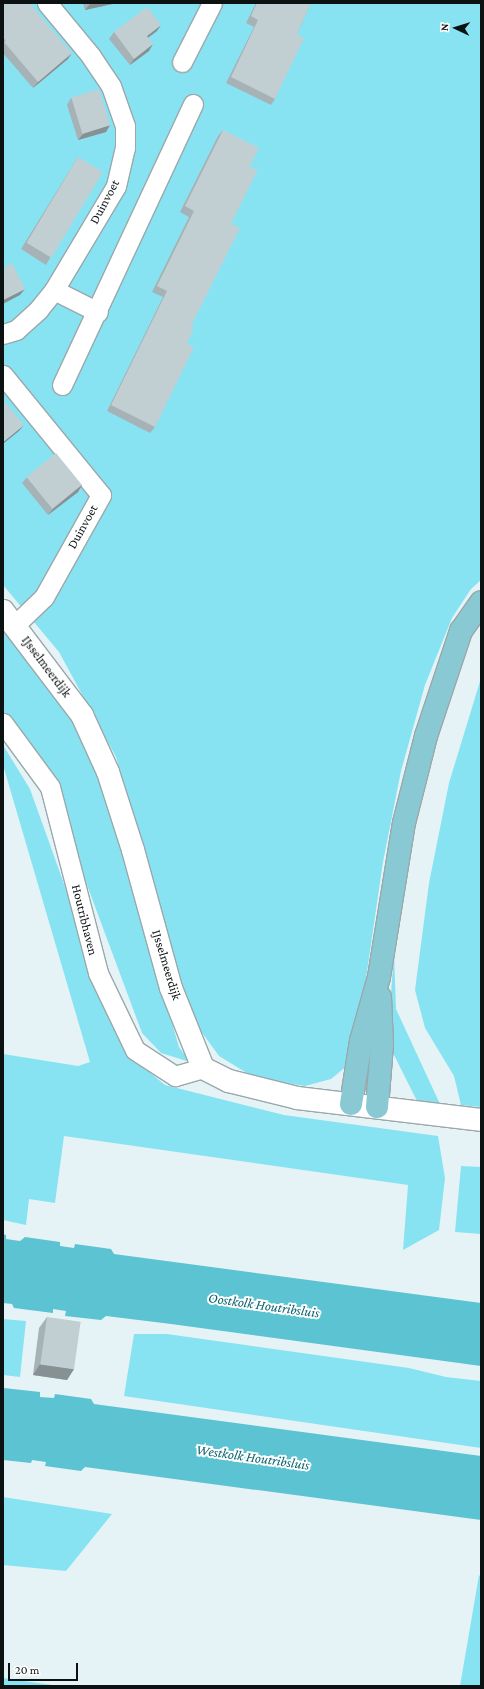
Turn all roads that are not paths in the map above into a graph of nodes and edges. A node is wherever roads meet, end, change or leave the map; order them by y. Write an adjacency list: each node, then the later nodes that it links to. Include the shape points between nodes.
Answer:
1 (47, 3): 4 (street, Duinvoet)
2 (64, 3): 4 (street)
3 (212, 3): 5 (street)
4 (65, 23): 7 (street, Duinvoet, via 111,86 126,126 125,148 116,186)
5 (182, 62)
6 (193, 104): 8 (street)
7 (54, 290): 8 (street); 9 (street, Duinvoet, via 38,310 16,330)
8 (98, 312): 11 (street)
9 (3, 334)
10 (3, 375): 13 (street, Duinvoet, via 101,495 44,597)
11 (62, 385)
12 (481, 602): 15 (main road, via 461,631 426,736 404,823)
13 (9, 618): 16 (street, IJsselmeerdijk, via 82,715 108,772 133,850 171,988)
14 (3, 723): 16 (street, Houtribhaven, via 50,787 98,973 136,1050 175,1076)
15 (379, 977): 17 (main road, via 361,1041); 18 (main road, via 382,1045)
16 (203, 1068): 17 (street, via 229,1081 297,1098)
17 (351, 1104): 18 (street)
18 (377, 1107): 19 (street)
19 (481, 1120)

